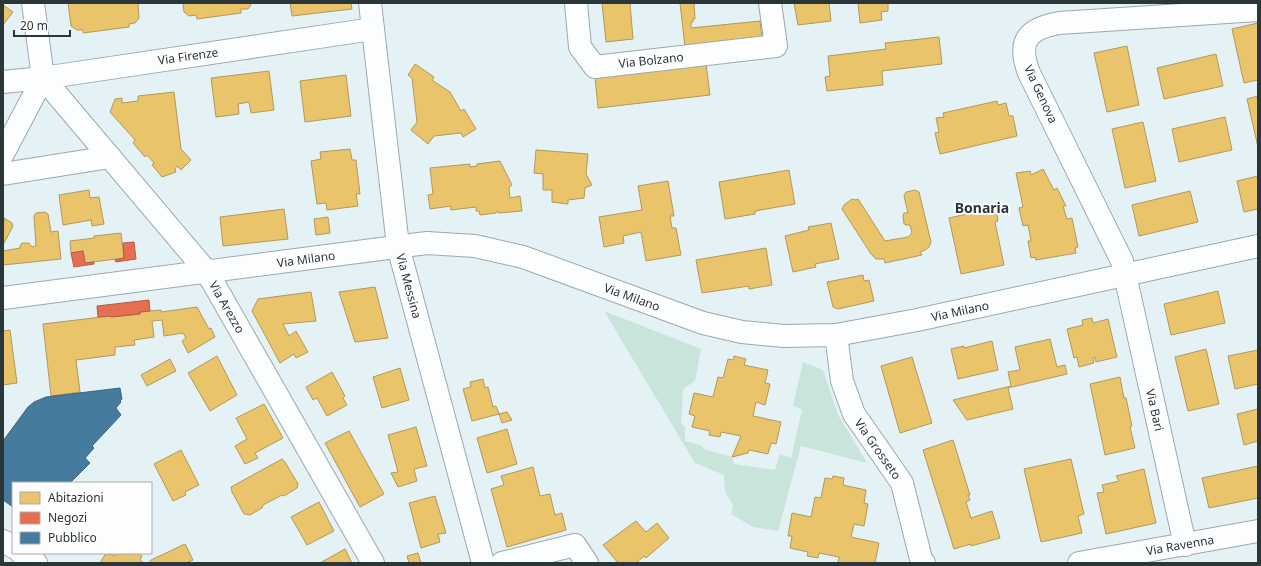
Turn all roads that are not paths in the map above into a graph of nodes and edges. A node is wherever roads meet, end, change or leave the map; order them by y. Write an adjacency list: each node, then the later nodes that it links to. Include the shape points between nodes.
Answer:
1 (33, 3): 7 (street)
2 (370, 3): 6 (street, Via Messina)
3 (576, 3): 4 (street, Via Bolzano, via 580,47 595,67 776,46)
4 (770, 3)
5 (1258, 10): 15 (street, Via Genova, via 1059,23 1031,32 1025,43 1024,53 1029,73 1122,260)
6 (373, 29): 7 (street, Via Firenze); 12 (street, Via Messina)
7 (43, 78): 8 (street, Via Firenze); 9 (street); 10 (street, Via Arezzo)
8 (3, 82)
9 (3, 154)
10 (110, 157): 11 (street); 14 (street, Via Arezzo)
11 (3, 174)
12 (398, 246): 14 (street, Via Milano); 17 (street, Via Milano, via 426,242 475,246 523,257 703,323 742,332 784,336); 25 (street, Via Messina)
13 (1258, 246): 15 (street, Via Milano)
14 (207, 272): 16 (street, Via Milano); 24 (street, Via Arezzo)
15 (1125, 275): 17 (street, Via Milano); 20 (street, Via Bari)
16 (3, 298)
17 (836, 335): 28 (street, Via Grosseto, via 842,381 854,414 902,484)
18 (1258, 531): 20 (street, Via Ravenna)
19 (3, 541): 21 (street)
20 (1185, 545): 29 (street, Via Ravenna)
21 (12, 547)
22 (22, 554): 23 (street)
23 (36, 563)
24 (372, 563)
25 (483, 563)
26 (502, 563): 27 (street, via 575,544)
27 (588, 563)
28 (924, 563)
29 (1079, 563)

